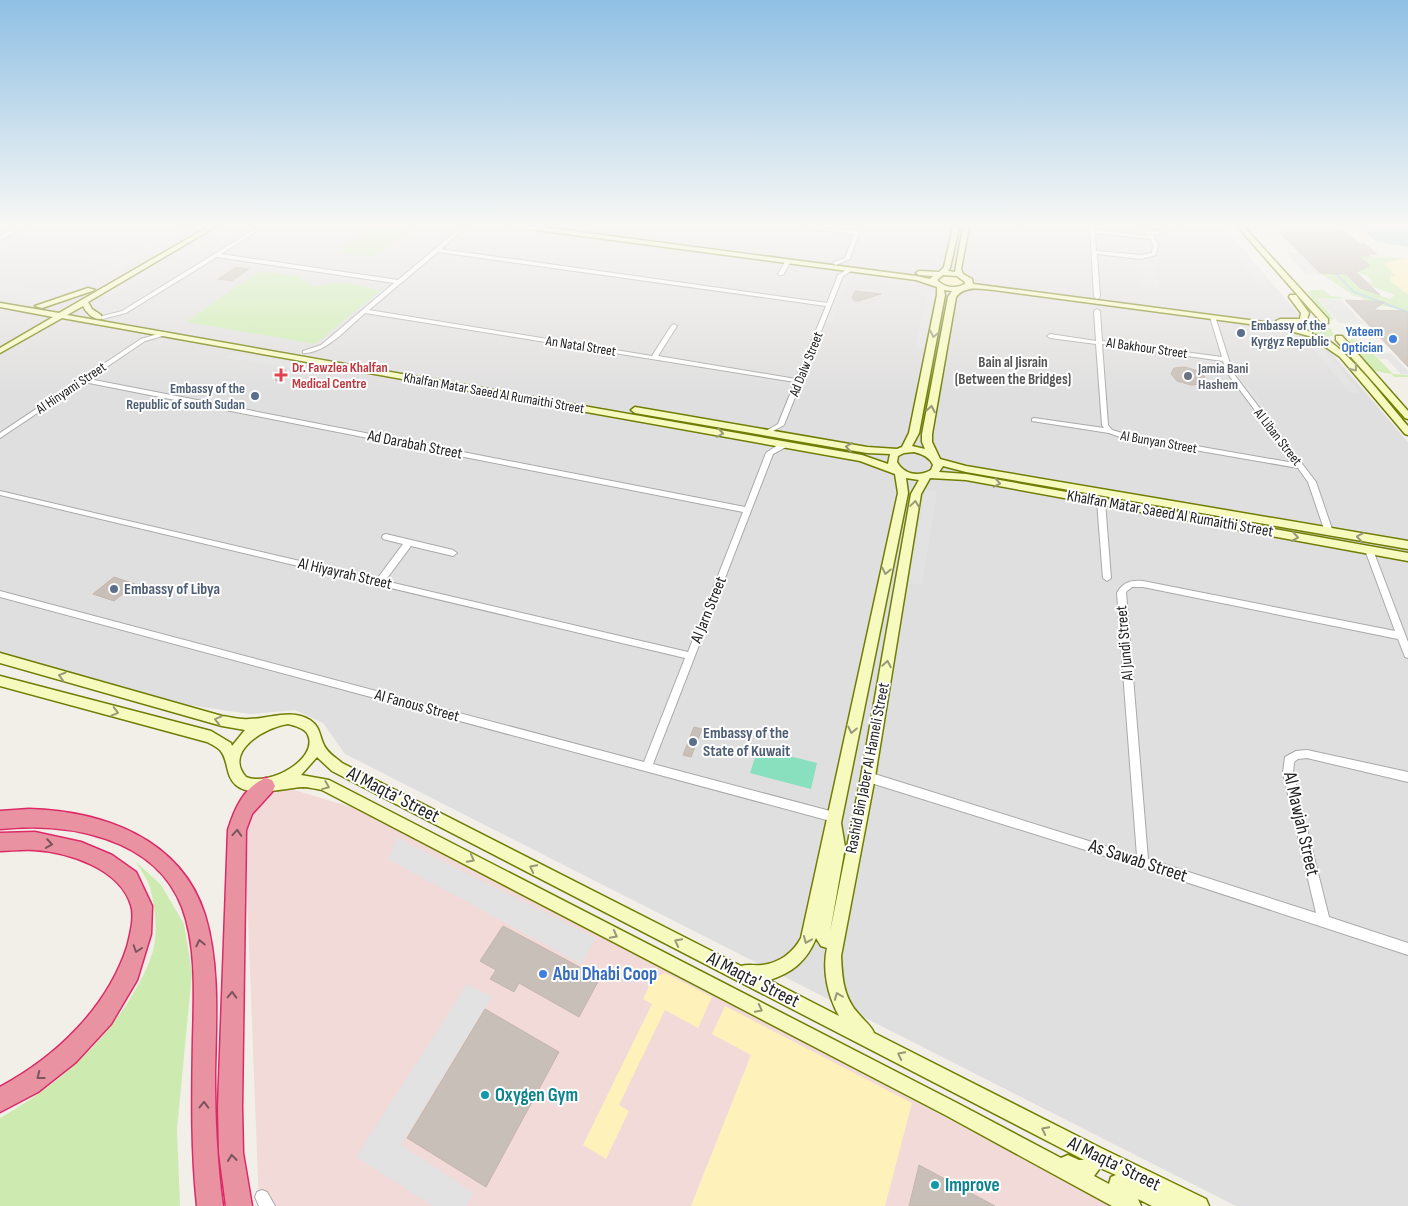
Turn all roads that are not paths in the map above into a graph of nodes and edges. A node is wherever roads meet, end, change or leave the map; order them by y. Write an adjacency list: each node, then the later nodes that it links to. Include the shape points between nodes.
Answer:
1 (100, 283): 16 (street)
2 (115, 283): 19 (street)
3 (172, 283): 27 (street)
4 (396, 283): 24 (street)
5 (674, 283): 21 (street)
6 (838, 283): 21 (street, Ad Dalw Street)
7 (932, 283): 15 (street)
8 (952, 283): 15 (street)
9 (962, 283): 65 (street, one-way to 9, via 927,442 928,434 952,297)
10 (970, 283): 29 (street)
11 (974, 283): 18 (street)
12 (1096, 283): 18 (street)
13 (1280, 283): 31 (street, via 1303,309 1305,315)
14 (1292, 283): 31 (street, via 1328,323)
15 (937, 285): 47 (street, one-way to 47, via 941,295)
16 (91, 290): 22 (street); 26 (street)
17 (7, 297): 22 (street, Khalfan Matar Saeed Al Rumaithi Street)
18 (1097, 297): 31 (street, via 1277,320)
19 (84, 301): 26 (street); 28 (street, via 89,310)
20 (0, 305): 23 (street, Khalfan Matar Saeed Al Rumaithi Street)
21 (829, 305): 53 (street, Ad Dalw Street)
22 (39, 306): 26 (street, Khalfan Matar Saeed Al Rumaithi Street)
23 (17, 308): 26 (street, Khalfan Matar Saeed Al Rumaithi Street); 32 (street, via 27,314)
24 (363, 311): 44 (street); 50 (street, An Natal Street)
25 (1097, 311): 42 (street, Al Bunyan Street)
26 (58, 313): 28 (street, Khalfan Matar Saeed Al Rumaithi Street); 30 (street, Khalfan Matar Saeed Al Rumaithi Street); 32 (street); 39 (street)
27 (122, 316): 28 (street, Khalfan Matar Saeed Al Rumaithi Street); 35 (street, Khalfan Matar Saeed Al Rumaithi Street)
28 (100, 317)
29 (1213, 317): 38 (street, via 1279,326); 51 (street, Al Liban Street)
30 (76, 318): 34 (street, Khalfan Matar Saeed Al Rumaithi Street); 39 (street)
31 (1302, 320): 38 (street, via 1301,327)
32 (33, 324): 43 (street)
33 (674, 326): 50 (street)
34 (146, 331): 36 (street, Khalfan Matar Saeed Al Rumaithi Street); 41 (street)
35 (196, 333): 40 (street); 48 (street, Khalfan Matar Saeed Al Rumaithi Street)
36 (164, 334): 40 (street, Khalfan Matar Saeed Al Rumaithi Street); 41 (street, Al Hinyami Street)
37 (1050, 336): 42 (street)
38 (1313, 336): 54 (street, via 1329,339 1339,334); 59 (street, one-way to 59, via 1343,355)
39 (23, 337): 46 (street)
40 (188, 338): 57 (street, Khalfan Matar Saeed Al Rumaithi Street)
41 (143, 340): 52 (street, Al Hinyami Street)
42 (1099, 342): 51 (street, Al Bakhour Street); 58 (street, Al Bunyan Street, via 1105,425)
43 (0, 343)
44 (323, 346): 48 (street); 49 (street)
45 (920, 349): 47 (street)
46 (0, 351)
47 (930, 351): 63 (street, via 914,433)
48 (304, 352): 49 (street, Khalfan Matar Saeed Al Rumaithi Street)
49 (320, 355): 57 (street, Khalfan Matar Saeed Al Rumaithi Street)
50 (654, 358): 53 (street, An Natal Street)
51 (1225, 359): 66 (street, Al Liban Street, via 1237,384)
52 (83, 380): 60 (street, Al Hinyami Street); 71 (street, Ad Darabah Street)
53 (799, 381): 56 (street, Ad Dalw Street)
54 (1408, 416)
55 (1034, 420): 58 (street)
56 (781, 425): 61 (street); 62 (street)
57 (702, 426): 61 (street, Khalfan Matar Saeed Al Rumaithi Street)
58 (1110, 431): 66 (street, Al Bunyan Street)
59 (1408, 432)
60 (0, 436)
61 (765, 437): 62 (street, Khalfan Matar Saeed Al Rumaithi Street); 64 (street)
62 (787, 440): 63 (street, Khalfan Matar Saeed Al Rumaithi Street, one-way to 62); 64 (street); 67 (street, Khalfan Matar Saeed Al Rumaithi Street, via 871,460)
63 (902, 451): 65 (street, Khalfan Matar Saeed Al Rumaithi Street, via 921,450); 67 (street, Rashid Bin Jaber Al Hameli Street, via 892,458)
64 (770, 453): 71 (street, Al Jarn Street)
65 (935, 459): 68 (street, Rashid Bin Jaber Al Hameli Street, via 938,469); 72 (street, Khalfan Matar Saeed Al Rumaithi Street, via 966,469)
66 (1300, 466): 72 (street, Al Liban Street, via 1316,490)
67 (898, 471): 68 (street, Khalfan Matar Saeed Al Rumaithi Street, via 913,477); 94 (street, Rashid Bin Jaber Al Hameli Street, one-way to 94, via 903,493)
68 (929, 476): 70 (street, Khalfan Matar Saeed Al Rumaithi Street, one-way to 70, via 966,477); 91 (street, Rashid Bin Jaber Al Hameli Street, one-way to 68, via 916,494)
69 (0, 493): 80 (street, Al Hiyayrah Street)
70 (1101, 502): 76 (street, Khalfan Matar Saeed Al Rumaithi Street, one-way to 76); 79 (street)
71 (748, 510): 84 (street, Al Jarn Street)
72 (1329, 532): 75 (street, Khalfan Matar Saeed Al Rumaithi Street, one-way to 72)
73 (386, 537): 74 (street)
74 (409, 542): 77 (street); 80 (street)
75 (1408, 545)
76 (1369, 550): 78 (street, Khalfan Matar Saeed Al Rumaithi Street); 82 (street)
77 (453, 553)
78 (1408, 557)
79 (1107, 578)
80 (379, 582): 84 (street, Al Hiyayrah Street)
81 (0, 594): 90 (street, Al Fanous Street)
82 (1401, 636): 83 (street); 97 (street, Al Jundi Street, via 1143,584 1125,587 1121,593)
83 (1408, 654)
84 (690, 656): 90 (street, Al Jarn Street)
85 (0, 658): 87 (street, one-way to 85, via 248,725 222,721)
86 (0, 681): 89 (street, one-way to 89, via 211,738 226,747)
87 (266, 723): 88 (street, via 288,718 306,723 316,736); 89 (street, via 239,745)
88 (316, 744): 93 (street, via 308,762 289,778); 101 (street, Al Maqta' Street, one-way to 88, via 337,766 322,754)
89 (233, 763): 93 (street, via 238,779 246,784)
90 (647, 767): 94 (street, Al Fanous Street)
91 (868, 776): 97 (street, As Sawab Street); 99 (street, Rashid Bin Jaber Al Hameli Street)
92 (1408, 777): 98 (street, Al Mawjah Street, via 1313,755 1301,754 1289,760 1288,773)
93 (272, 785): 104 (street, Al Maqta' Street, one-way to 104, via 306,781 324,784); 108 (highway, one-way to 93, via 231,1153 230,1107 237,830 244,809)
94 (834, 817): 99 (street, via 838,847 822,934 827,940); 101 (street, Rashid Bin Jaber Al Hameli Street, one-way to 101, via 811,930 803,948 776,970 758,974)
95 (0, 820): 107 (highway, one-way to 95, via 204,1131 202,955 191,904 168,867 134,840 94,825 50,819)
96 (0, 842): 103 (highway, one-way to 103, via 35,841 74,848 105,862 128,879 142,906 141,934 129,972 103,1016 68,1054 30,1084)
97 (1143, 862): 98 (street, As Sawab Street)
98 (1324, 921): 100 (street, As Sawab Street)
99 (835, 939): 102 (street, Rashid Bin Jaber Al Hameli Street, one-way to 99, via 845,1013 834,986)
100 (1408, 949)
101 (735, 971): 102 (street, Al Maqta' Street)
102 (881, 1045): 105 (street, Al Maqta' Street, one-way to 102)
103 (0, 1100)
104 (1023, 1148): 105 (street, via 1038,1148 1082,1170 1090,1167); 106 (street, Al Maqta' Street)
105 (1094, 1155): 110 (street, Al Maqta' Street)
106 (1126, 1203): 109 (street, via 1116,1189 1123,1182)
107 (210, 1206)
108 (239, 1206)
109 (1173, 1206)
110 (1198, 1206)

